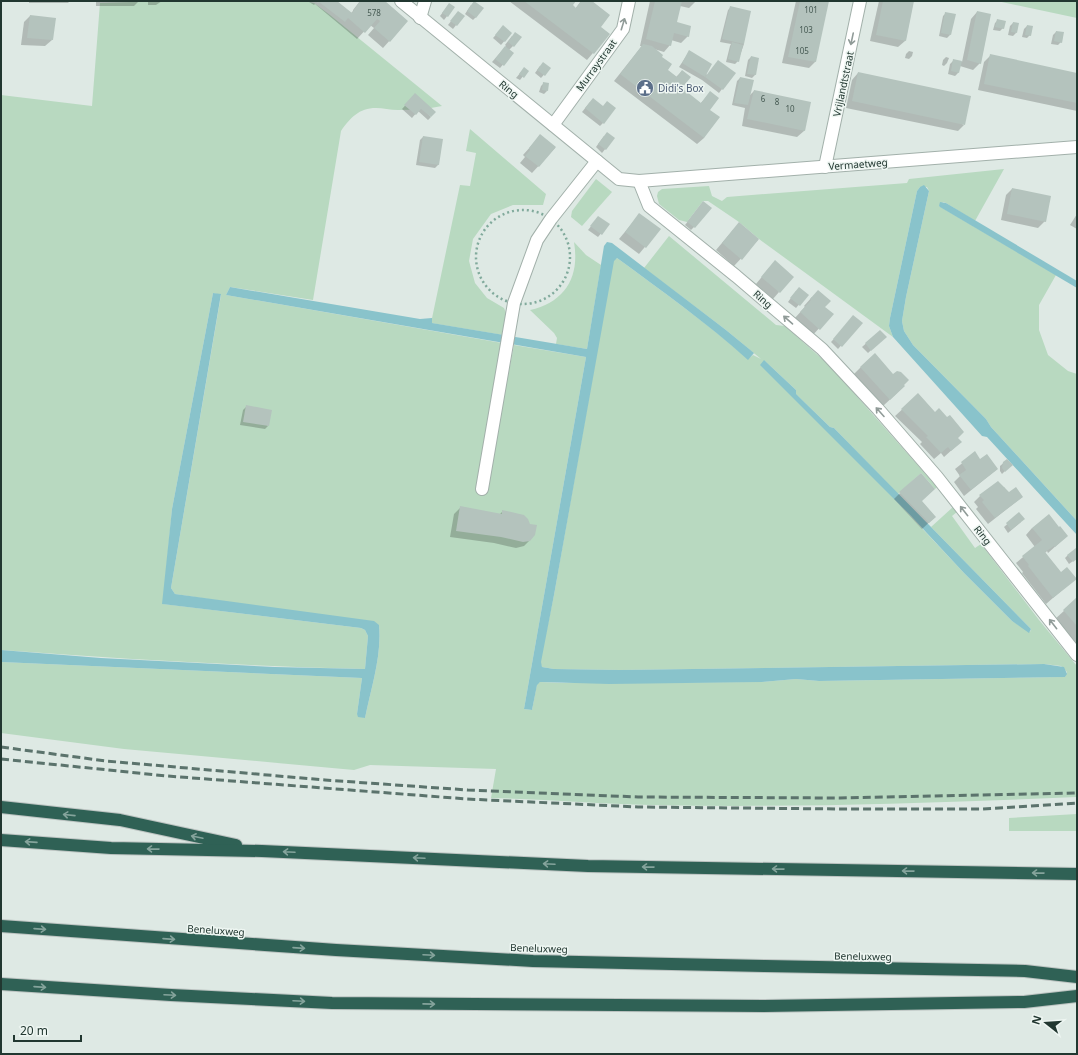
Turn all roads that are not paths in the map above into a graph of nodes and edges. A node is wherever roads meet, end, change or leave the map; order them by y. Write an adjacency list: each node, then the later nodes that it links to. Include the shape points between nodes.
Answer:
1 (401, 1): 5 (street, Ring)
2 (424, 1): 5 (street)
3 (629, 1): 6 (street, Murraystraat, one-way to 3, via 623,29)
4 (860, 1): 9 (street, Vrijlandtstraat, one-way to 9)
5 (420, 18): 6 (street, Ring)
6 (553, 125): 8 (street, Ring)
7 (1077, 147): 9 (street, Vermaetweg)
8 (597, 161): 10 (street, Ring, via 619,180); 11 (street, via 537,240 514,303)
9 (825, 167): 10 (street, Vermaetweg)
10 (639, 181): 12 (street, Ring, one-way to 10, via 937,477 878,409 822,349 648,206)
11 (482, 489)
12 (1077, 655)
13 (1, 807): 15 (highway, one-way to 13, via 120,820)
14 (1, 840): 15 (highway, one-way to 14, via 111,848)
15 (262, 851): 16 (highway, one-way to 15, via 588,866)
16 (1077, 874)
17 (1, 926): 18 (highway, Beneluxweg, one-way to 18, via 329,950 533,961 1025,971)
18 (1077, 977)
19 (1, 984): 20 (highway, one-way to 20, via 325,1002 465,1004 780,1006 1024,1002)
20 (1077, 996)

